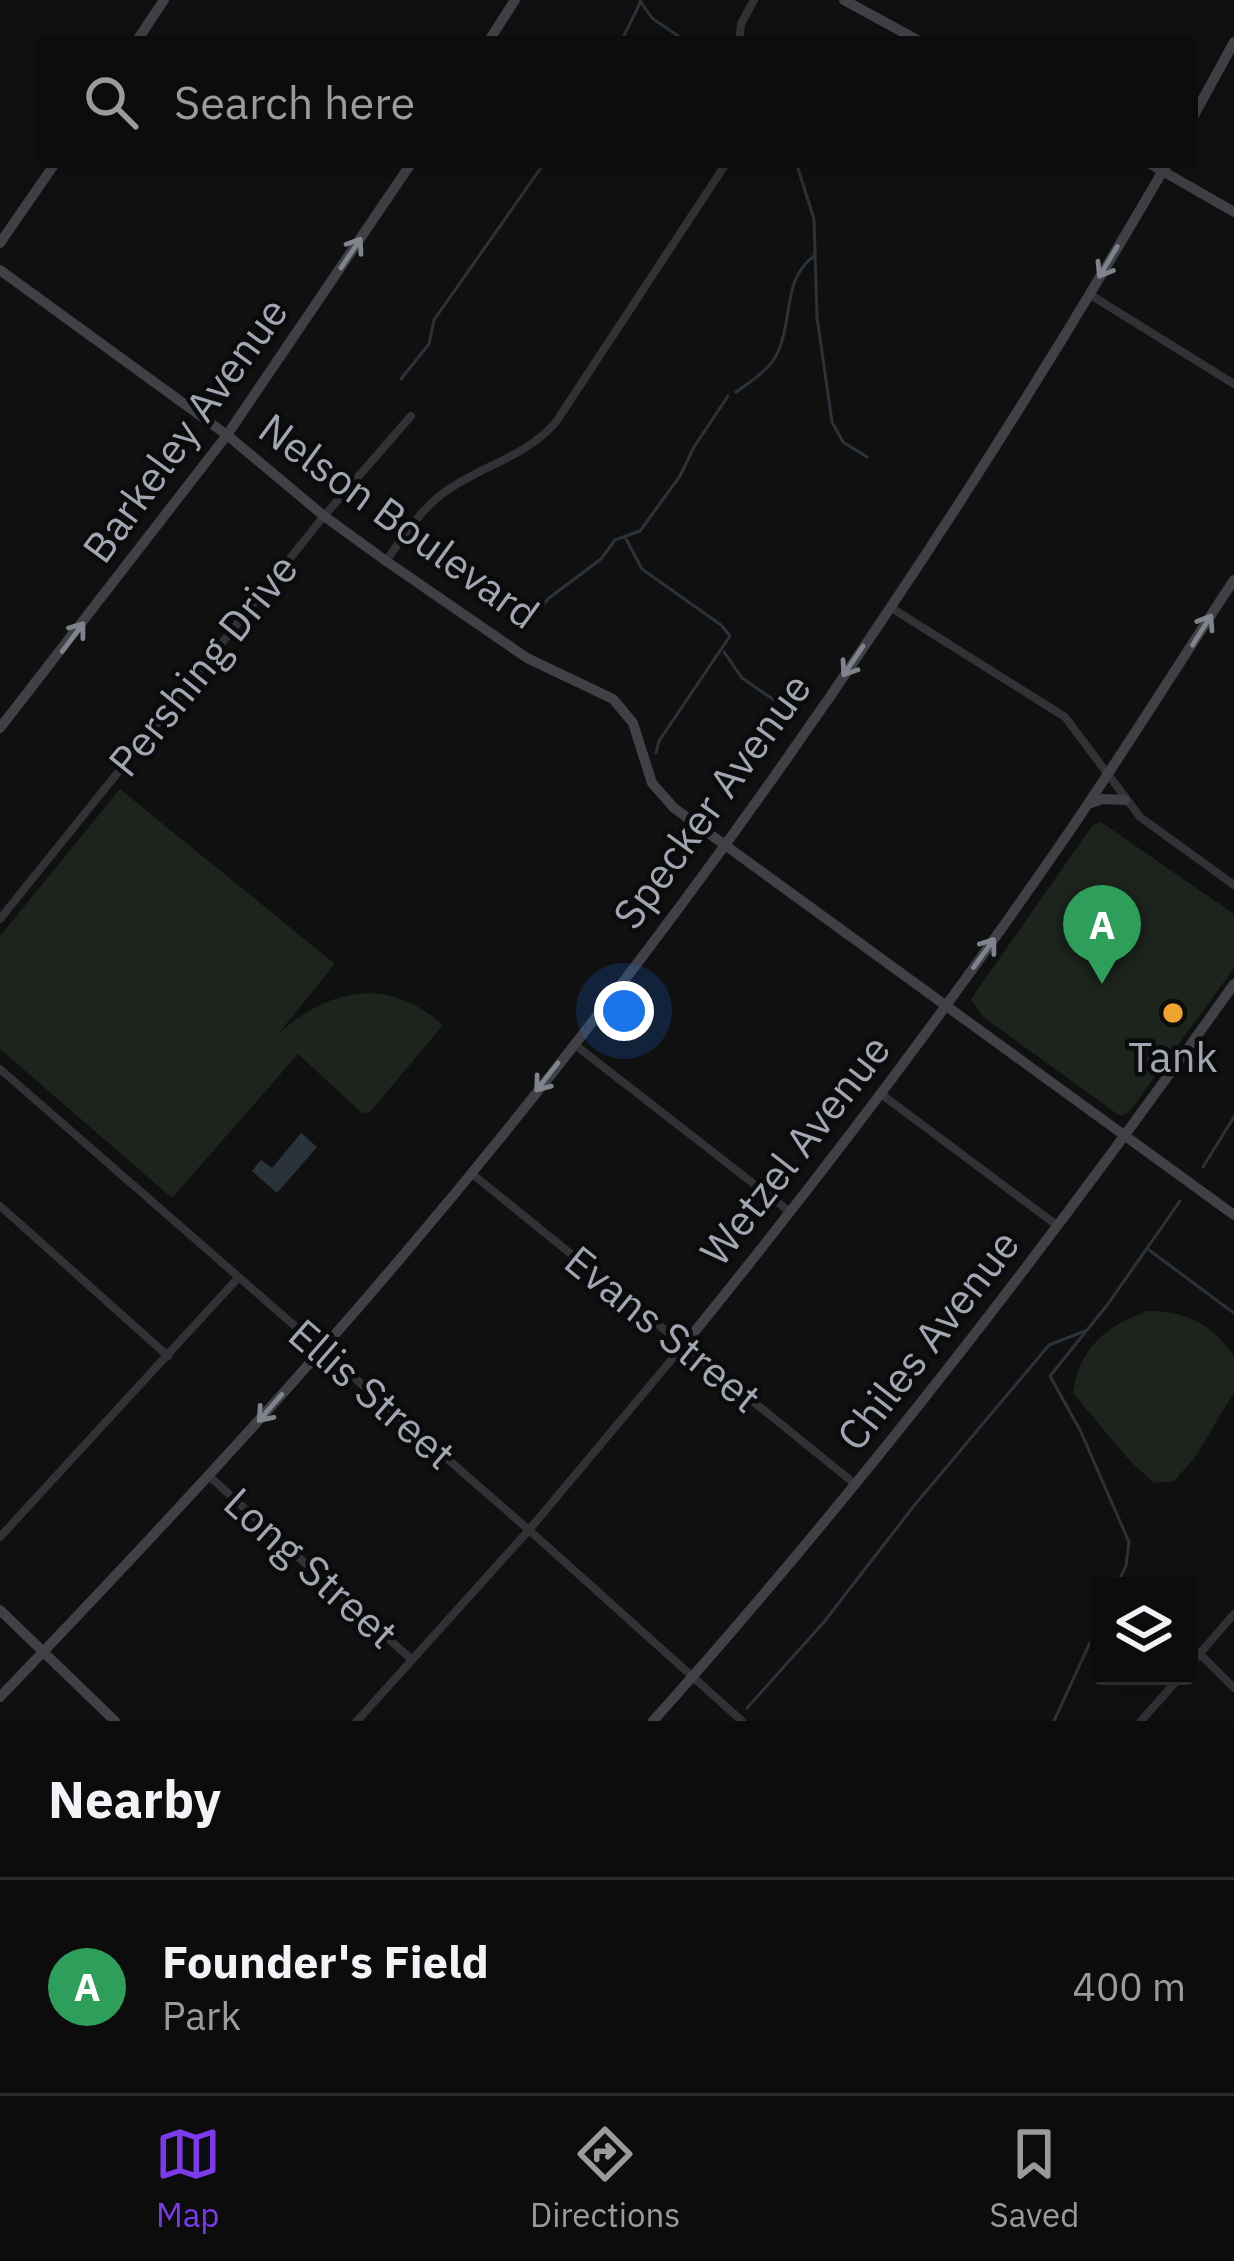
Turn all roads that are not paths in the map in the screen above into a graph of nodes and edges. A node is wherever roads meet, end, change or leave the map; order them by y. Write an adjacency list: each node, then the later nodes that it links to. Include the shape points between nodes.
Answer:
1 (164, 0): 5 (street)
2 (515, 0): 6 (street)
3 (754, 0): 7 (street)
4 (844, 0): 8 (street)
5 (140, 36)
6 (492, 36)
7 (740, 36)
8 (910, 36)
9 (1234, 42): 10 (street)
10 (1198, 108)
11 (52, 168): 17 (street)
12 (408, 168): 22 (street, Barkeley Avenue, one-way to 12)
13 (723, 168): 24 (street, via 548,432 442,494)
14 (1165, 168): 19 (street, Specker Avenue, one-way to 19)
15 (1169, 168): 16 (street)
16 (1234, 212)
17 (0, 243)
18 (0, 270): 22 (street, Nelson Boulevard)
19 (1090, 294): 20 (street); 26 (street, Specker Avenue)
20 (1234, 384)
21 (411, 416): 23 (street, Pershing Drive)
22 (227, 436): 23 (street, Nelson Boulevard); 27 (street, Barkeley Avenue, one-way to 22)
23 (324, 516): 24 (street, Nelson Boulevard); 33 (street, Pershing Drive)
24 (386, 561): 31 (street, Nelson Boulevard, via 527,658 613,699 633,723 657,791)
25 (1234, 580): 28 (street, Wetzel Avenue, one-way to 25)
26 (889, 607): 28 (street, via 1066,717); 31 (street, Specker Avenue, one-way to 31)
27 (0, 728)
28 (1108, 775): 29 (street); 30 (street, Wetzel Avenue)
29 (1125, 800): 30 (street); 32 (street)
30 (1088, 805): 35 (street, Wetzel Avenue, one-way to 30)
31 (725, 844): 35 (street, Nelson Boulevard); 36 (street, Specker Avenue)
32 (1234, 885)
33 (0, 919)
34 (1234, 984): 39 (street, Chiles Avenue)
35 (947, 1005): 38 (street, Wetzel Avenue); 39 (street)
36 (574, 1044): 40 (street, Specker Avenue, one-way to 40); 42 (street)
37 (0, 1069): 45 (street, Ellis Street)
38 (881, 1094): 42 (street, Wetzel Avenue); 44 (street)
39 (1126, 1136): 43 (street); 44 (street, Chiles Avenue)
40 (470, 1173): 46 (street, Evans Street); 47 (street, Specker Avenue)
41 (0, 1206): 48 (street)
42 (790, 1212): 46 (street, Wetzel Avenue)
43 (1234, 1215)
44 (1058, 1226): 50 (street, Chiles Avenue)
45 (238, 1278): 47 (street, Ellis Street); 48 (street)
46 (683, 1346): 50 (street, Evans Street); 51 (street, Wetzel Avenue)
47 (321, 1351): 49 (street, Specker Avenue, one-way to 49); 51 (street, Ellis Street)
48 (169, 1356): 52 (street)
49 (209, 1476): 55 (street, Specker Avenue); 57 (street, Long Street)
50 (856, 1485): 58 (street, Chiles Avenue)
51 (530, 1530): 57 (street, Wetzel Avenue); 58 (street, Ellis Street)
52 (0, 1538)
53 (0, 1610): 55 (street)
54 (1234, 1614): 56 (street)
55 (43, 1652): 61 (street, Specker Avenue); 62 (street)
56 (1200, 1654): 60 (street)
57 (412, 1660): 63 (street, Wetzel Avenue)
58 (694, 1675): 64 (street, Chiles Avenue); 65 (street, Ellis Street)
59 (1172, 1685): 66 (street)
60 (1234, 1688)
61 (0, 1697)
62 (115, 1721)
63 (357, 1721)
64 (653, 1721)
65 (742, 1721)
66 (1142, 1721)

